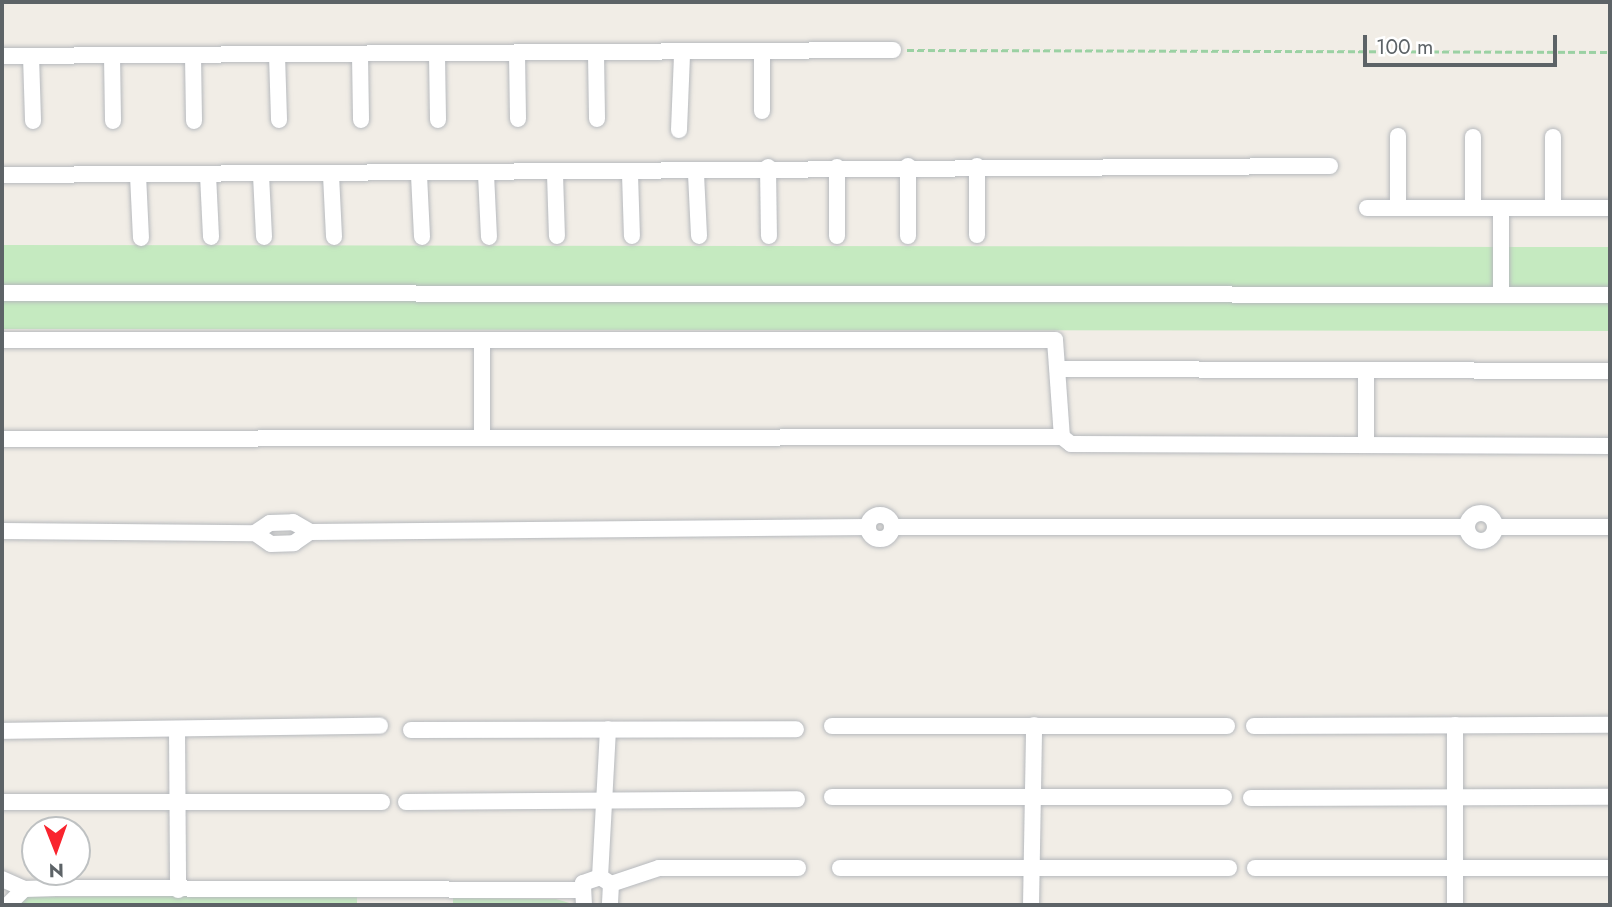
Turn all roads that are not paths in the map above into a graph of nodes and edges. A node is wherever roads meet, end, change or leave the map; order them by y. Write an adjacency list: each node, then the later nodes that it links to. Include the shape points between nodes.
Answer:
1 (893, 50): 2 (street)
2 (762, 53): 5 (street); 13 (street)
3 (517, 54): 4 (street); 8 (street); 18 (street)
4 (596, 54): 5 (street); 14 (street)
5 (681, 54): 22 (street)
6 (277, 55): 7 (street); 12 (street); 15 (street)
7 (360, 55): 8 (street); 16 (street)
8 (437, 55): 17 (street)
9 (2, 56): 10 (street)
10 (31, 56): 11 (street); 19 (street)
11 (112, 56): 12 (street); 20 (street)
12 (193, 56): 21 (street)
13 (762, 110)
14 (597, 119)
15 (278, 120)
16 (361, 120)
17 (438, 120)
18 (518, 120)
19 (33, 121)
20 (113, 121)
21 (194, 121)
22 (679, 130)
23 (1398, 136): 42 (street)
24 (1473, 137): 43 (street)
25 (1553, 137): 45 (street)
26 (908, 166): 27 (street); 30 (street); 53 (street)
27 (977, 166): 28 (street); 47 (street)
28 (1330, 166)
29 (768, 167): 30 (street); 34 (street); 51 (street)
30 (837, 167): 52 (street)
31 (486, 174): 32 (street); 40 (street); 59 (street)
32 (555, 174): 33 (street); 48 (street)
33 (630, 174): 34 (street); 49 (street)
34 (696, 174): 50 (street)
35 (2, 175): 36 (street)
36 (138, 175): 37 (street); 54 (street)
37 (208, 175): 38 (street); 55 (street)
38 (261, 175): 39 (street); 56 (street)
39 (331, 175): 40 (street); 57 (street)
40 (419, 175): 58 (street)
41 (1367, 208): 42 (street)
42 (1398, 208): 43 (street)
43 (1473, 208): 44 (street)
44 (1501, 208): 45 (street); 61 (street)
45 (1553, 208): 46 (street)
46 (1610, 208)
47 (977, 235)
48 (557, 236)
49 (632, 236)
50 (699, 236)
51 (769, 236)
52 (838, 236)
53 (908, 236)
54 (141, 237)
55 (211, 237)
56 (264, 237)
57 (334, 237)
58 (422, 237)
59 (489, 237)
60 (2, 293): 61 (street)
61 (1501, 294): 62 (street)
62 (1610, 295)
63 (2, 340): 64 (street)
64 (482, 340): 65 (street, via 1055,340); 68 (street)
65 (1061, 369): 66 (street); 69 (street)
66 (1366, 370): 67 (street); 71 (street)
67 (1610, 371)
68 (482, 435): 69 (street); 70 (street)
69 (1062, 437): 71 (street, via 1071,444)
70 (2, 439)
71 (1367, 445): 72 (street)
72 (1610, 446)
73 (1610, 527): 74 (street, via 1495,527 1480,542 1466,527 892,527 880,539 867,527 310,533 293,522 270,523 254,533)
74 (2, 531)
75 (1610, 724): 77 (street)
76 (1034, 725): 79 (street); 80 (street); 88 (street)
77 (1455, 725): 81 (street); 90 (street)
78 (380, 726): 84 (street)
79 (832, 726)
80 (1227, 726)
81 (1254, 726)
82 (608, 729): 83 (street); 85 (street); 94 (street)
83 (796, 729)
84 (177, 730): 86 (street); 96 (street)
85 (411, 730)
86 (2, 731)
87 (832, 797): 88 (street)
88 (1033, 797): 89 (street); 101 (street)
89 (1224, 797)
90 (1455, 797): 91 (street); 92 (street); 104 (street)
91 (1610, 797)
92 (1251, 798)
93 (797, 799): 94 (street)
94 (606, 801): 98 (street); 107 (street)
95 (2, 802): 96 (street)
96 (177, 802): 97 (street); 109 (street)
97 (382, 802)
98 (405, 802)
99 (798, 868): 107 (street, via 659,868)
100 (840, 868): 101 (street)
101 (1032, 868): 102 (street); 113 (street)
102 (1229, 868)
103 (1255, 868): 104 (street)
104 (1455, 868): 105 (street); 114 (street)
105 (1610, 868)
106 (2, 879): 108 (street)
107 (605, 881): 110 (street); 112 (street)
108 (24, 889): 109 (street); 111 (street)
109 (178, 890): 110 (street)
110 (581, 898)
111 (8, 905)
112 (610, 905)
113 (1031, 905)
114 (1455, 905)

